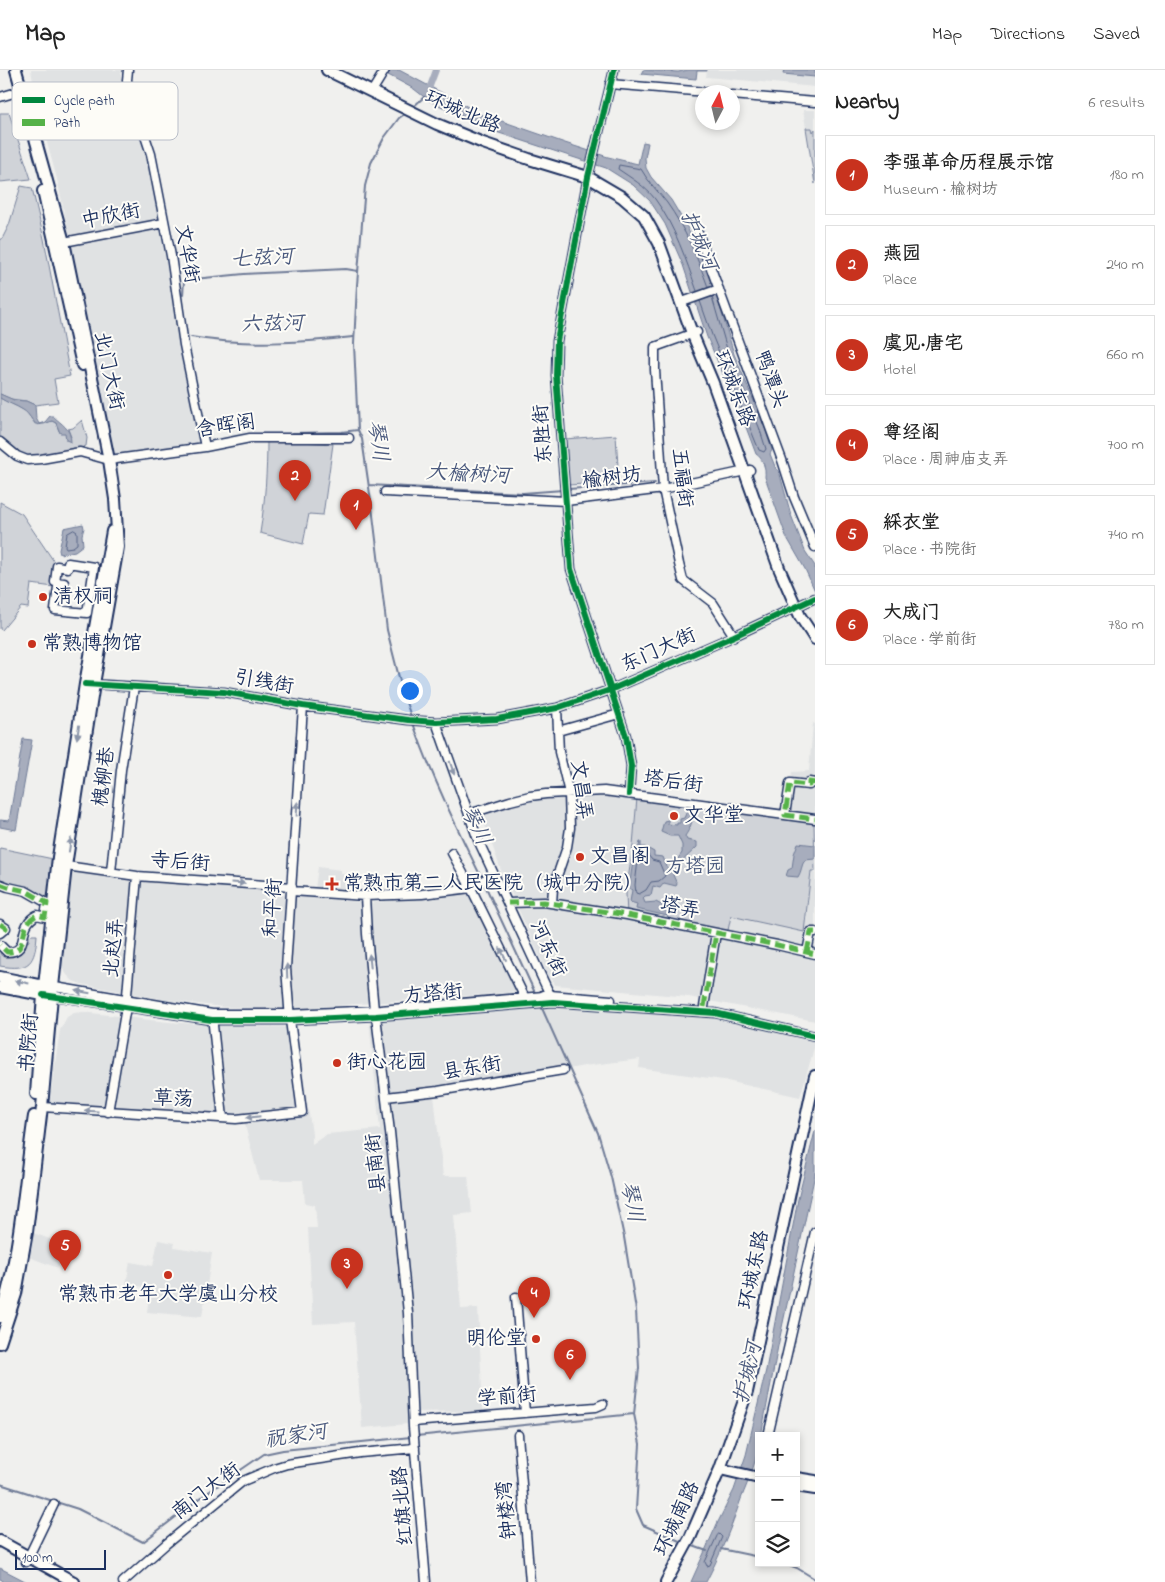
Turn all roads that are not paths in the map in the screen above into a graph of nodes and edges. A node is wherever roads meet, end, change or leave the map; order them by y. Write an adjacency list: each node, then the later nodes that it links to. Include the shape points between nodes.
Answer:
1 (327, 70): 10 (main road, 环城北路)
2 (336, 70): 5 (main road, 环城北路)
3 (386, 70): 5 (street)
4 (614, 70): 6 (street, 东胜街)
5 (377, 84): 10 (main road, 环城北路)
6 (610, 84): 7 (street); 14 (street, 东胜街)
7 (695, 91)
8 (740, 96): 9 (street)
9 (815, 102)
10 (402, 104): 14 (main road, 环城北路, via 486,141)
11 (29, 140): 24 (main road, 北门大街)
12 (36, 140): 17 (main road, 北门大街)
13 (146, 140): 15 (street, 文华街)
14 (589, 175): 19 (main road, 环城东路, via 620,190 645,211 662,238); 20 (main road, 环城东路, via 644,216 659,243); 28 (street, 东胜街, via 557,341 556,375)
15 (164, 223): 17 (street, 中欣街); 23 (street, 文华街)
16 (695, 225): 18 (street, 鸭潭头)
17 (64, 242): 24 (main road, 北门大街)
18 (719, 289): 19 (street); 29 (street, 鸭潭头)
19 (685, 301): 20 (main road, 环城东路)
20 (694, 332): 25 (main road, 环城东路); 26 (street, 五福街, via 655,347)
21 (349, 438): 23 (street, 含晖阁, via 250,438)
22 (0, 442): 24 (street, via 27,460 80,452)
23 (205, 447): 24 (street, 含晖阁)
24 (106, 459): 36 (main road, 北门大街, via 115,498 118,547)
25 (748, 471): 26 (street, 榆树坊); 32 (main road, 环城东路)
26 (663, 489): 28 (street, 榆树坊); 34 (street, 五福街, via 684,580 713,603)
27 (385, 492): 28 (street, 榆树坊)
28 (566, 498): 38 (street, 东胜街, via 571,569)
29 (815, 547)
30 (68, 563): 30 (street, via 94,567 87,613 55,610 58,587 64,588 64,583 55,582 57,566 68,568)
31 (815, 598): 32 (street, 东门大街)
32 (798, 606): 33 (main road, 环城东路); 34 (street, 东门大街); 35 (main road, 环城东路)
33 (815, 629)
34 (734, 636): 38 (street, 东门大街)
35 (815, 639)
36 (90, 684): 37 (street, 引线街); 51 (main road, 书院街, one-way to 36); 69 (main road, 书院街, one-way to 69, via 58,857)
37 (134, 687): 39 (street, 引线街, via 224,692); 52 (street, 槐柳巷, via 121,770)
38 (610, 690): 40 (street, 东门大街); 41 (street, 东胜街)
39 (303, 706): 42 (street, 引线街); 57 (street, 和平街, one-way to 39)
40 (557, 708): 42 (street, 东门大街, via 497,719); 43 (street, 文昌弄)
41 (619, 714): 43 (street); 46 (street, 东胜街, via 632,766)
42 (436, 722): 47 (street, 河东街, one-way to 47)
43 (558, 731): 45 (street, 文昌弄, via 559,752)
44 (815, 783): 48 (street, via 790,783)
45 (569, 793): 46 (street, 塔后街, via 604,791); 47 (street, 塔后街, via 510,801); 60 (street, 文昌弄, via 570,828 553,888)
46 (629, 794): 48 (street, 塔后街)
47 (469, 814): 53 (street, 河东街)
48 (785, 816): 49 (street, 塔后街)
49 (815, 819)
50 (452, 853): 56 (street, 河东街)
51 (66, 866): 52 (street, 寺后街); 69 (main road, 书院街)
52 (111, 872): 54 (street, 寺后街)
53 (493, 874): 56 (street); 59 (street, 河东街)
54 (137, 876): 57 (street, 寺后街, one-way to 57); 72 (street, 北赵弄)
55 (0, 884): 65 (street, via 26,890 47,903 45,917 32,917 26,925 20,948 7,952)
56 (471, 888): 58 (street, 寺后街); 71 (street, 河东街, one-way to 56)
57 (292, 889): 58 (street, 寺后街); 76 (street, 和平街, one-way to 57, via 286,968)
58 (365, 896): 74 (street, 县南街, one-way to 58)
59 (508, 903): 60 (street, 塔弄); 70 (street, 河东街)
60 (552, 903): 64 (street, 塔弄)
61 (0, 924): 63 (street, via 6,928)
62 (815, 932): 66 (street, via 811,932)
63 (0, 933)
64 (716, 933): 66 (street, 塔弄); 73 (street)
65 (0, 945)
66 (811, 953)
67 (0, 977): 69 (main road, one-way to 67)
68 (0, 987): 69 (main road)
69 (48, 991): 72 (street, 方塔街); 83 (main road, 书院街); 89 (main road, 书院街, via 18,1231 8,1292)
70 (546, 998): 71 (street, 方塔街); 73 (street, 方塔街); 78 (street, 方塔街, via 715,1013)
71 (530, 999): 74 (street, 方塔街)
72 (126, 1003): 75 (street, 方塔街); 84 (street, 北赵弄)
73 (704, 1007): 77 (street, 方塔街)
74 (375, 1013): 76 (street, 方塔街); 81 (street, 县南街)
75 (212, 1017): 76 (street, 方塔街); 86 (street)
76 (290, 1017): 85 (street, 和平街)
77 (815, 1030)
78 (815, 1036)
79 (563, 1070): 81 (street, 县东街)
80 (815, 1076): 97 (main road, 环城东路)
81 (386, 1097): 93 (street, 县南街, via 408,1313)
82 (815, 1104): 97 (main road, 环城东路, via 753,1390)
83 (42, 1107): 84 (street, 草荡, one-way to 83); 90 (main road, 书院街, via 16,1294)
84 (108, 1112): 86 (street, 草荡)
85 (302, 1112): 86 (street, 草荡, one-way to 86)
86 (223, 1118)
87 (815, 1232): 94 (street)
88 (516, 1297): 92 (street)
89 (0, 1316)
90 (0, 1343)
91 (603, 1404): 92 (street, 学前街)
92 (525, 1413): 93 (street, 学前街)
93 (413, 1424): 96 (street, 红旗北路)
94 (769, 1432)
95 (518, 1435): 112 (street, 钟楼湾)
96 (415, 1445): 110 (street, 南门大街, via 287,1464 243,1481); 111 (street, 红旗北路)
97 (728, 1468): 98 (main road); 106 (main road, 环城南路)
98 (755, 1474)
99 (800, 1479): 100 (main road)
100 (815, 1481)
101 (800, 1487): 102 (main road)
102 (815, 1489)
103 (54, 1504): 107 (street)
104 (0, 1541): 107 (main road)
105 (0, 1548): 107 (main road)
106 (686, 1552): 113 (main road, 环城南路); 114 (main road, 环城南路)
107 (27, 1558): 108 (main road); 109 (main road)
108 (62, 1582)
109 (74, 1582)
110 (123, 1582)
111 (426, 1582)
112 (530, 1582)
113 (666, 1582)
114 (671, 1582)

